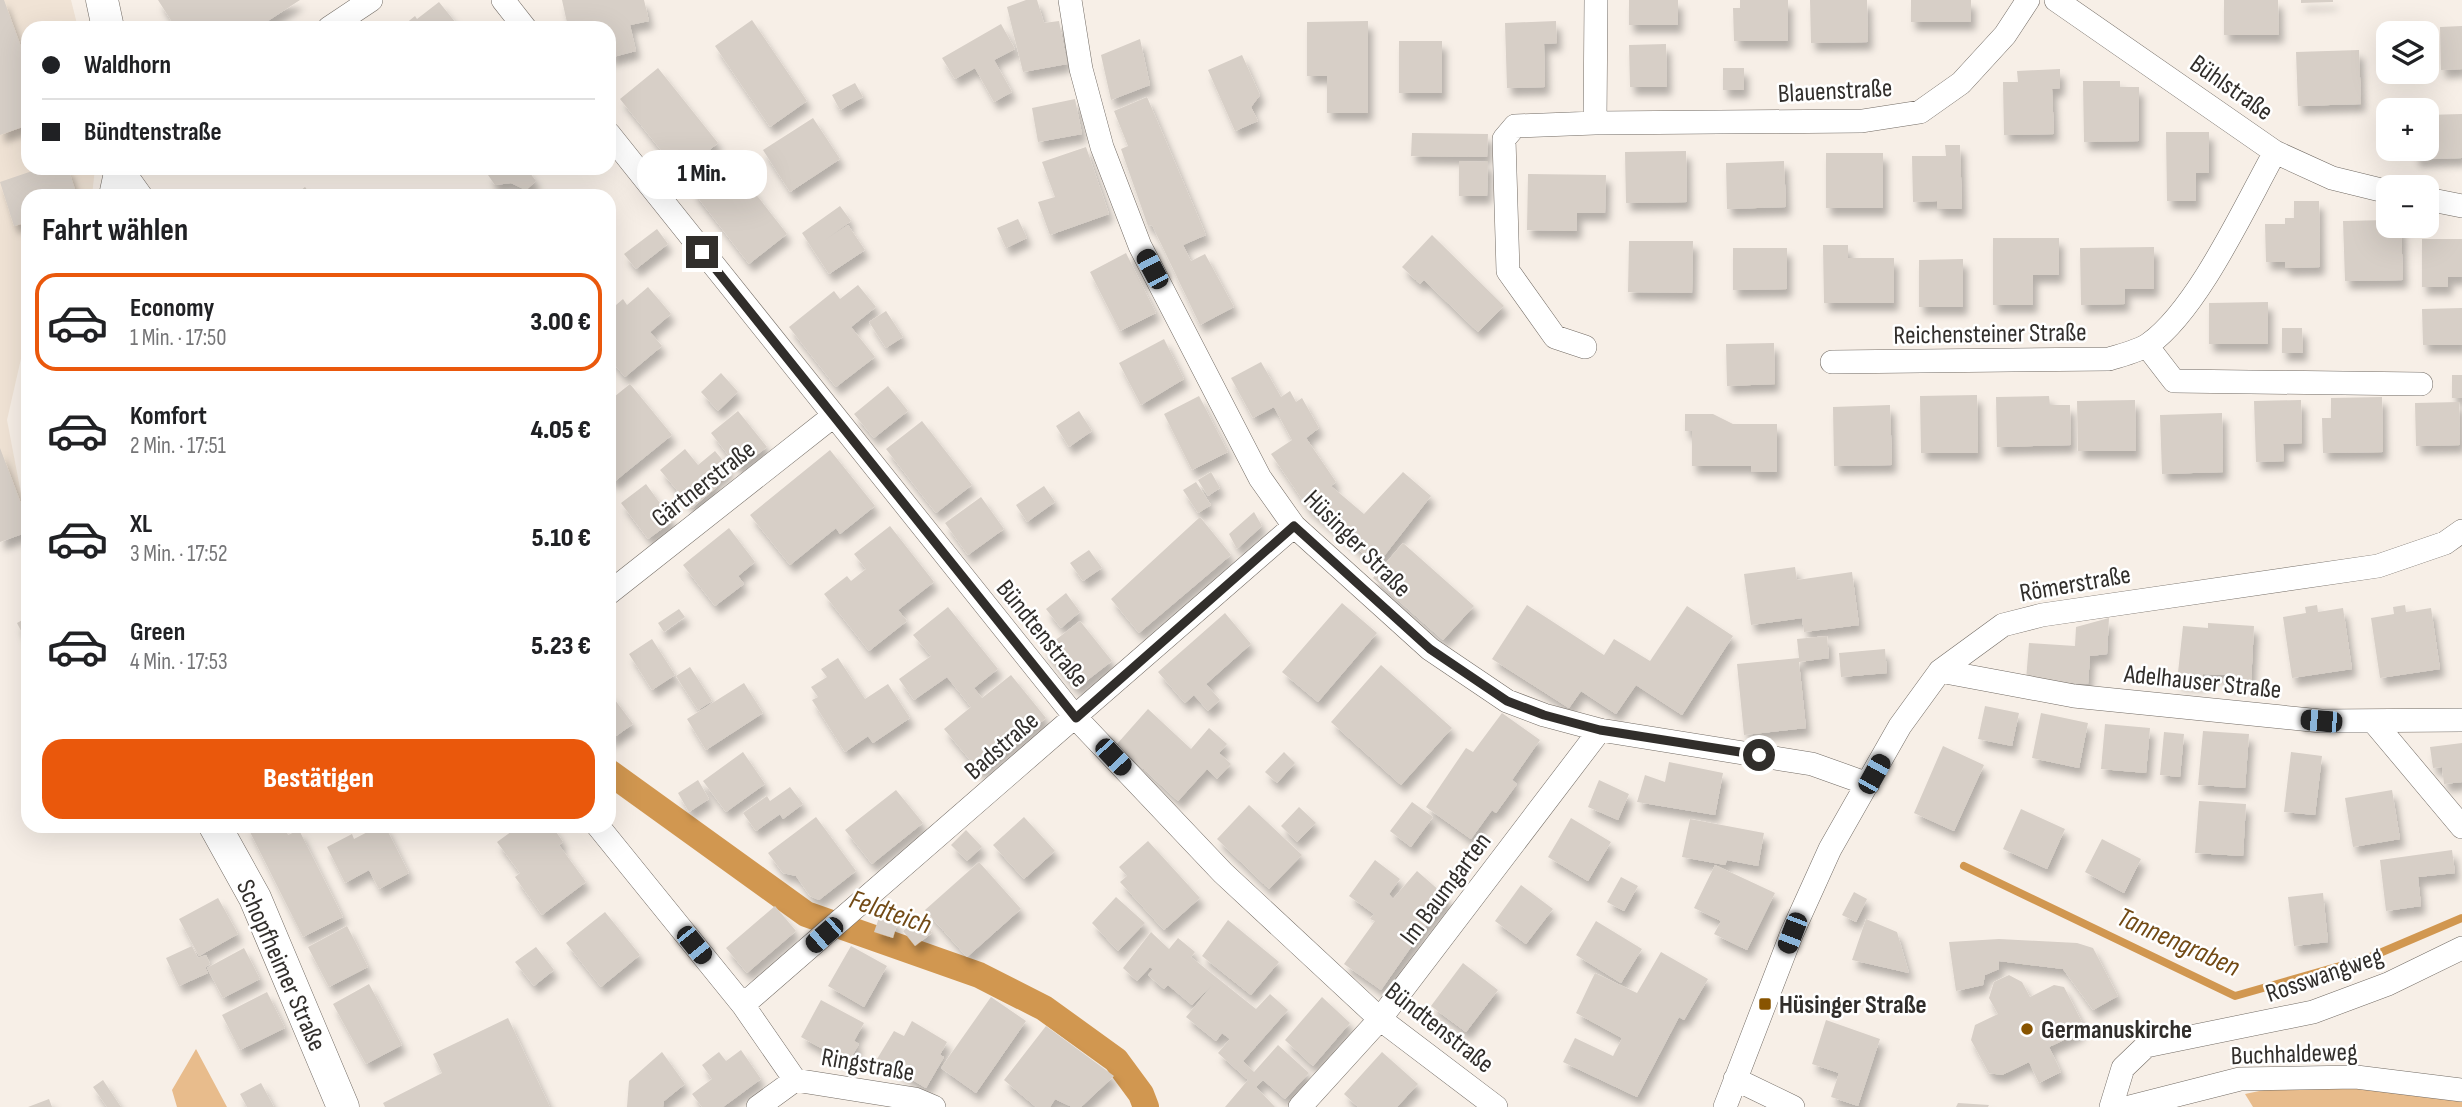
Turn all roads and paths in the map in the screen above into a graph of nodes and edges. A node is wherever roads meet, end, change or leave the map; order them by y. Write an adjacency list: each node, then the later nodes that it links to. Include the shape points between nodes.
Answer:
1 (102, 0): 8 (main road)
2 (371, 0): 9 (street)
3 (503, 0): 10 (street)
4 (1070, 0): 22 (street, Hüsinger Straße, via 1081,69 1102,147 1140,246 1260,478)
5 (1596, 0): 11 (street)
6 (2028, 0): 11 (street, Blauenstraße, via 2005,35 1961,83 1920,112 1862,121)
7 (2056, 0): 13 (street, Bühlstraße)
8 (106, 21)
9 (340, 21)
10 (520, 21)
11 (1595, 123): 17 (street, Blauenstraße, via 1515,126 1504,139 1508,271 1555,337)
12 (616, 143): 21 (street, Bündtenstraße)
13 (2275, 152): 14 (street, Bühlstraße, via 2332,178); 18 (street, Reichensteiner Straße, via 2220,252 2172,325)
14 (2376, 189)
15 (2439, 201): 16 (street)
16 (2462, 206)
17 (1586, 346)
18 (2147, 346): 19 (street, Reichensteiner Straße, via 2109,359); 20 (street, via 2174,381)
19 (1832, 362)
20 (2421, 384)
21 (832, 417): 24 (street, Gärtnerstraße); 26 (street, Bündtenstraße)
22 (1294, 526): 26 (street, Badstraße); 29 (street, Hüsinger Straße, via 1430,649 1480,684 1507,701)
23 (2462, 531): 25 (street, Römerstraße, via 2445,543 2378,566 2042,615 2003,625)
24 (616, 587)
25 (1940, 671): 28 (street, Adelhauser Straße, via 2074,696 2321,721); 30 (street, Römerstraße, via 1900,726)
26 (1076, 718): 35 (street, Badstraße); 36 (street, Bündtenstraße, via 1223,873)
27 (2462, 720): 28 (street, Adelhauser Straße)
28 (2373, 721): 31 (street)
29 (1600, 730): 30 (street, Hüsinger Straße, via 1812,764); 36 (street, Im Baumgarten)
30 (1868, 783): 37 (street, Römerstraße, via 1826,858)
31 (2462, 827)
32 (219, 833): 40 (main road, Schopfheimer Straße, via 255,898)
33 (604, 833): 35 (street)
34 (2462, 948): 47 (street, Rosswangweg, via 2388,984 2314,1012 2146,1045 2123,1068)
35 (743, 1005): 38 (street)
36 (1380, 1019): 43 (street, Im Baumgarten); 44 (street, Bündtenstraße)
37 (1735, 1079): 45 (street, Römerstraße); 46 (street)
38 (795, 1080): 41 (street, Ringstraße); 42 (street, Ringstraße, via 915,1099)
39 (2462, 1090): 48 (street, Buchhaldeweg, via 2356,1077 2239,1079)
40 (343, 1107)
41 (758, 1107)
42 (934, 1107)
43 (1300, 1107)
44 (1496, 1107)
45 (1725, 1107)
46 (1793, 1107)
47 (2111, 1107)
48 (2130, 1107)

